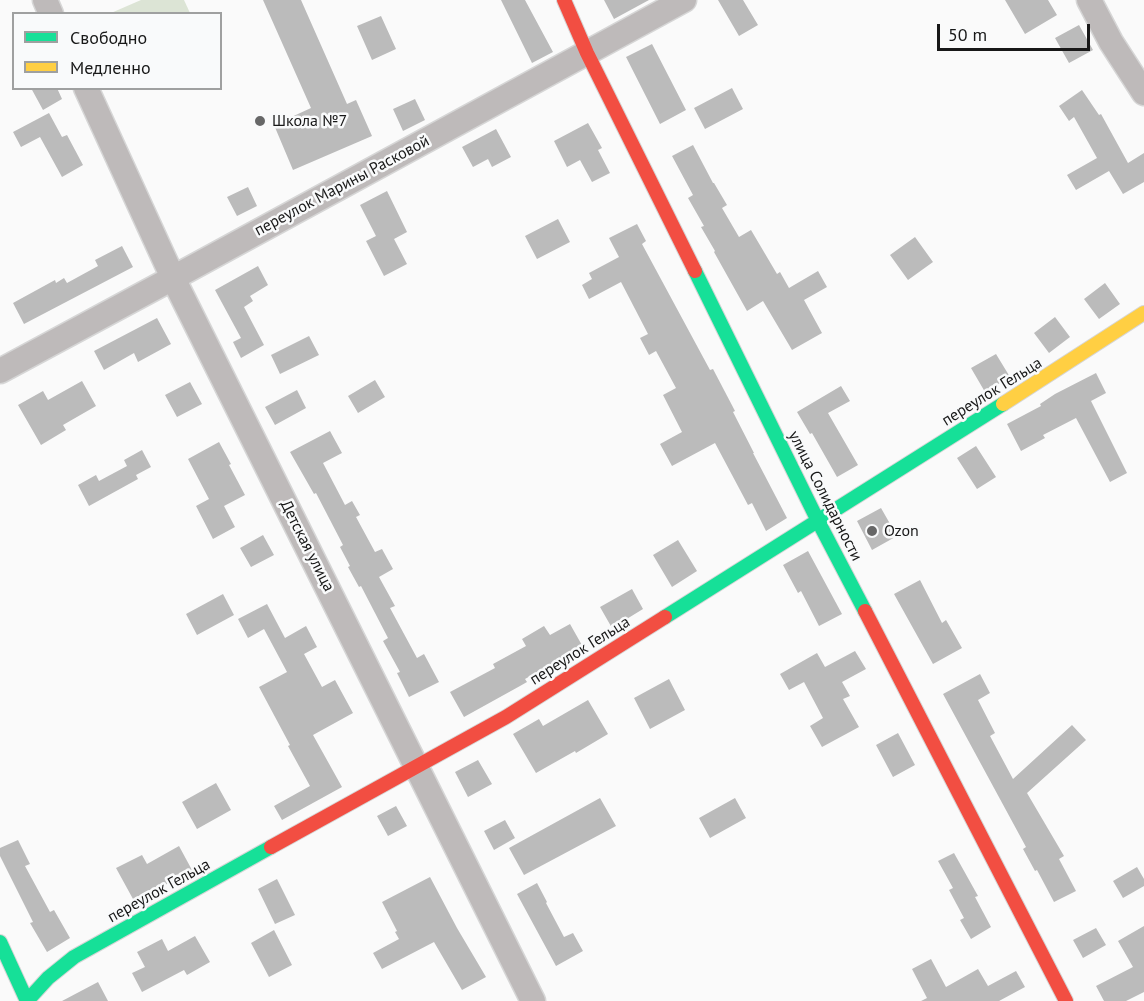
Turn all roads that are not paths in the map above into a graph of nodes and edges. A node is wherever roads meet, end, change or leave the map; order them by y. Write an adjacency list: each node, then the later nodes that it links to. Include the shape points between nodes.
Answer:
1 (564, 0): 4 (street, улица Солидарности)
2 (684, 0): 4 (street, переулок Марины Расковой)
3 (1089, 0): 6 (street)
4 (587, 53): 7 (street, переулок Марины Расковой); 10 (street, улица Солидарности)
5 (87, 90): 7 (street, Детская улица)
6 (1144, 93)
7 (173, 278): 9 (street, переулок Марины Расковой); 11 (street, Детская улица)
8 (1144, 313): 10 (street, переулок Гельца)
9 (0, 371)
10 (818, 521): 11 (street, переулок Гельца, via 506,717); 15 (street, улица Солидарности)
11 (417, 766): 13 (street, переулок Гельца, via 74,957); 14 (street, Детская улица)
12 (0, 942): 13 (street)
13 (27, 1001)
14 (533, 1001)
15 (1066, 1001)

